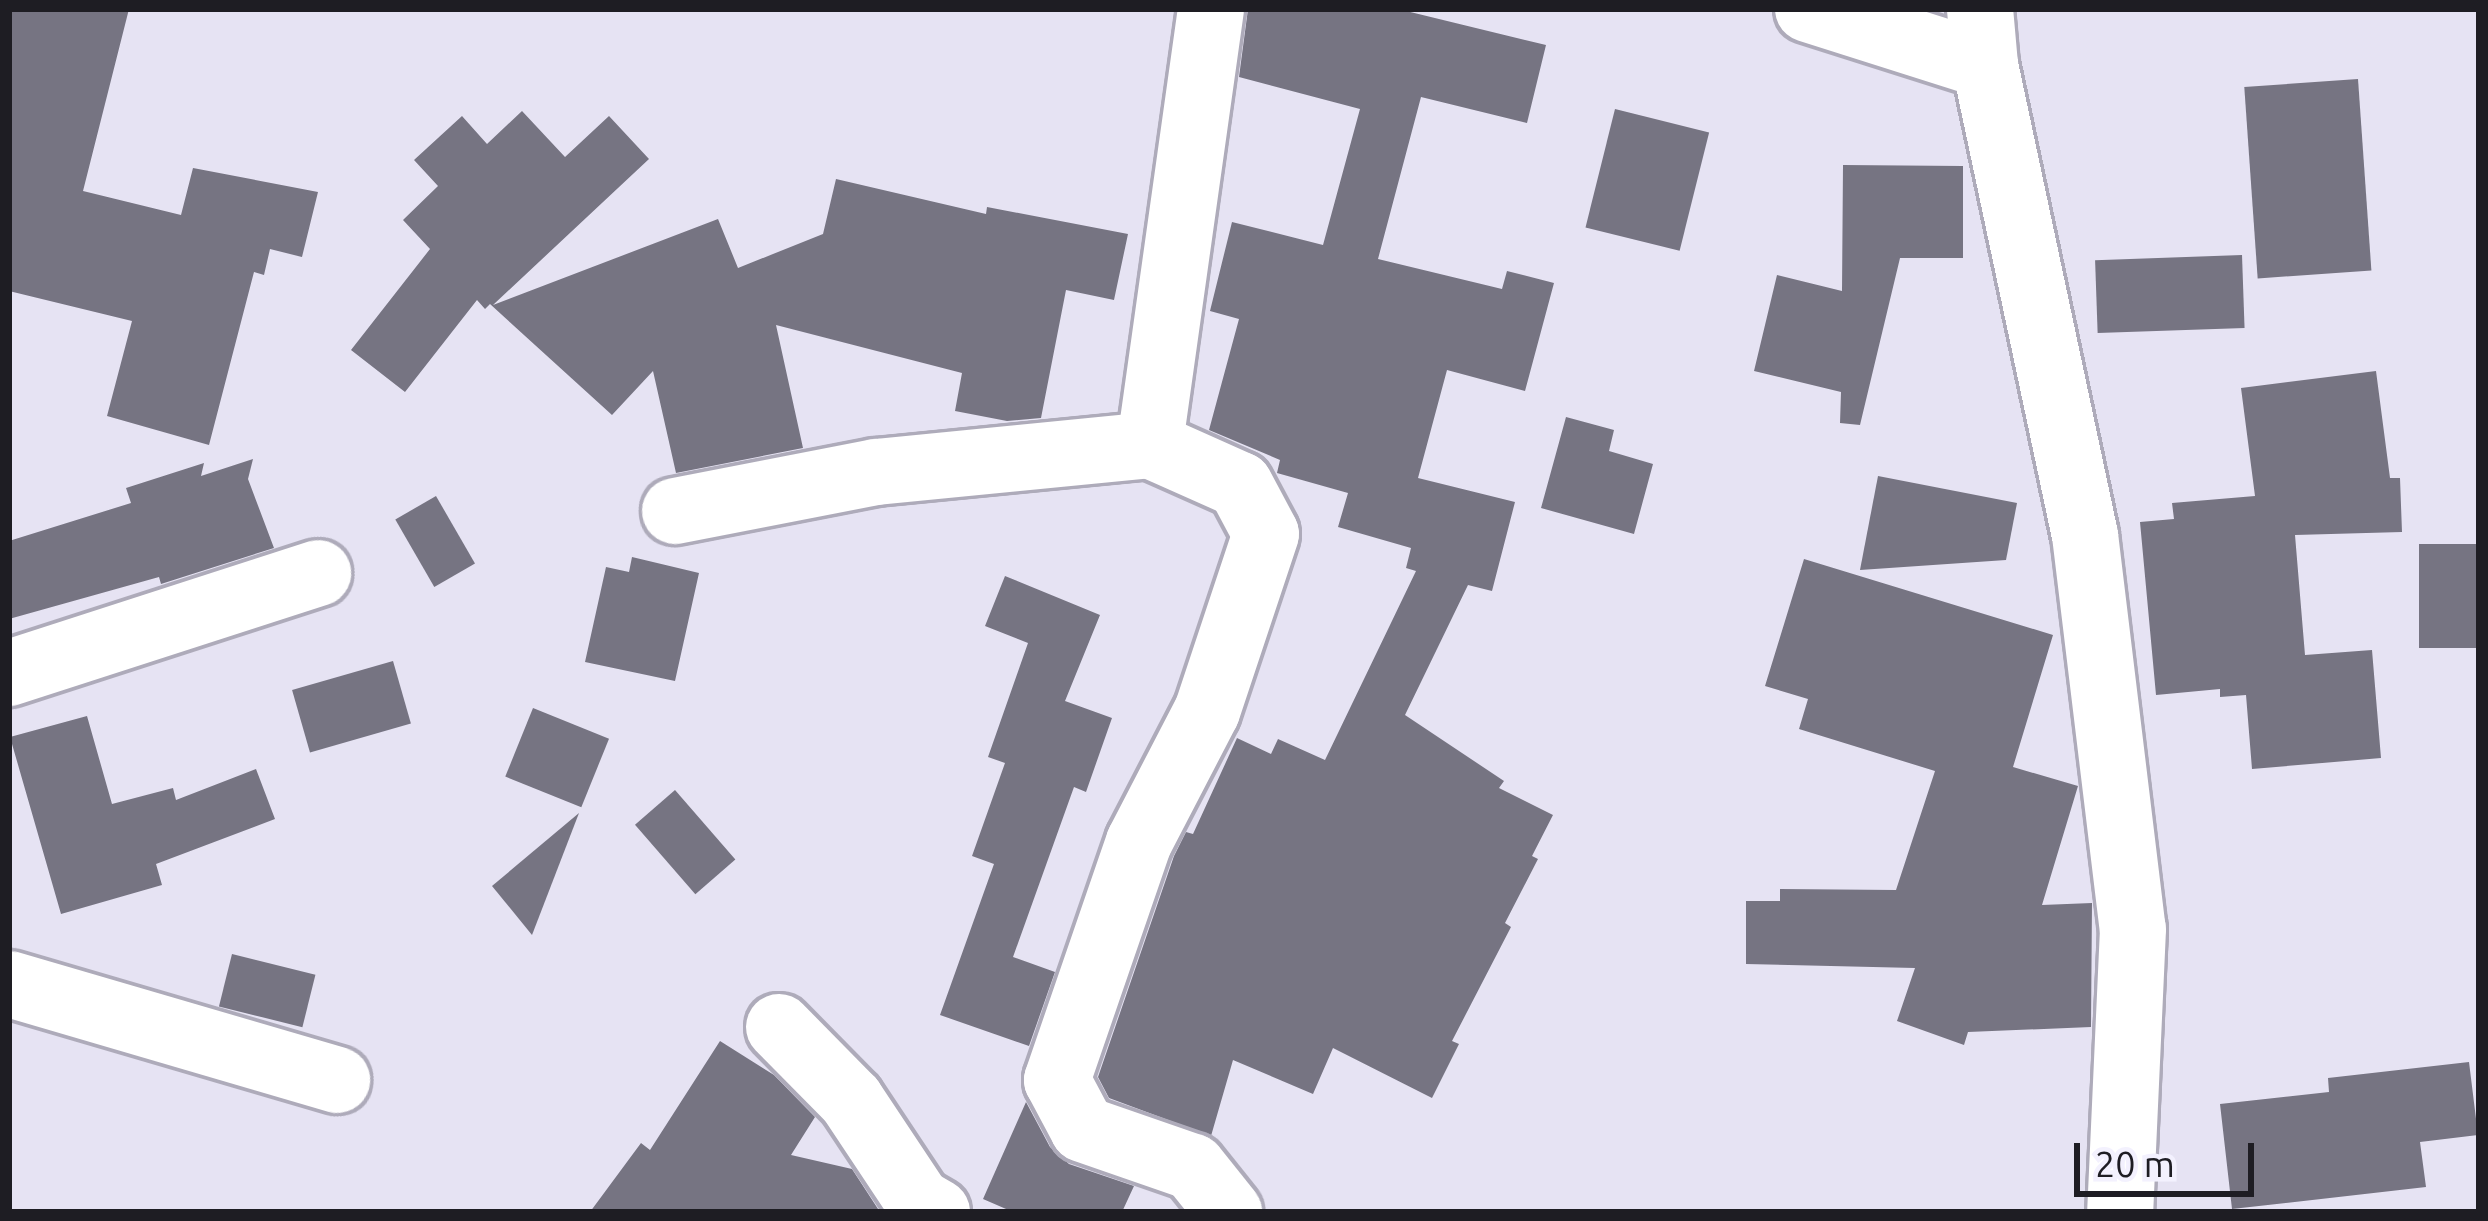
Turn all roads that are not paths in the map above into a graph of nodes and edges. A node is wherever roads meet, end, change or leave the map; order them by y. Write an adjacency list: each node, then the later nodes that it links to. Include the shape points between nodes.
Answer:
1 (1210, 9): 4 (street)
2 (1808, 9): 3 (street)
3 (1982, 37): 13 (street, via 2085,535 2131,906)
4 (1150, 445): 5 (street, via 876,472); 12 (street, via 1240,485 1266,534 1207,711 1139,842 1057,1079 1083,1129 1193,1167)
5 (675, 511)
6 (318, 573): 7 (street)
7 (9, 673)
8 (9, 984): 10 (street)
9 (779, 1027): 11 (street, via 851,1100 918,1201)
10 (337, 1080)
11 (937, 1212)
12 (1229, 1212)
13 (2120, 1212)

